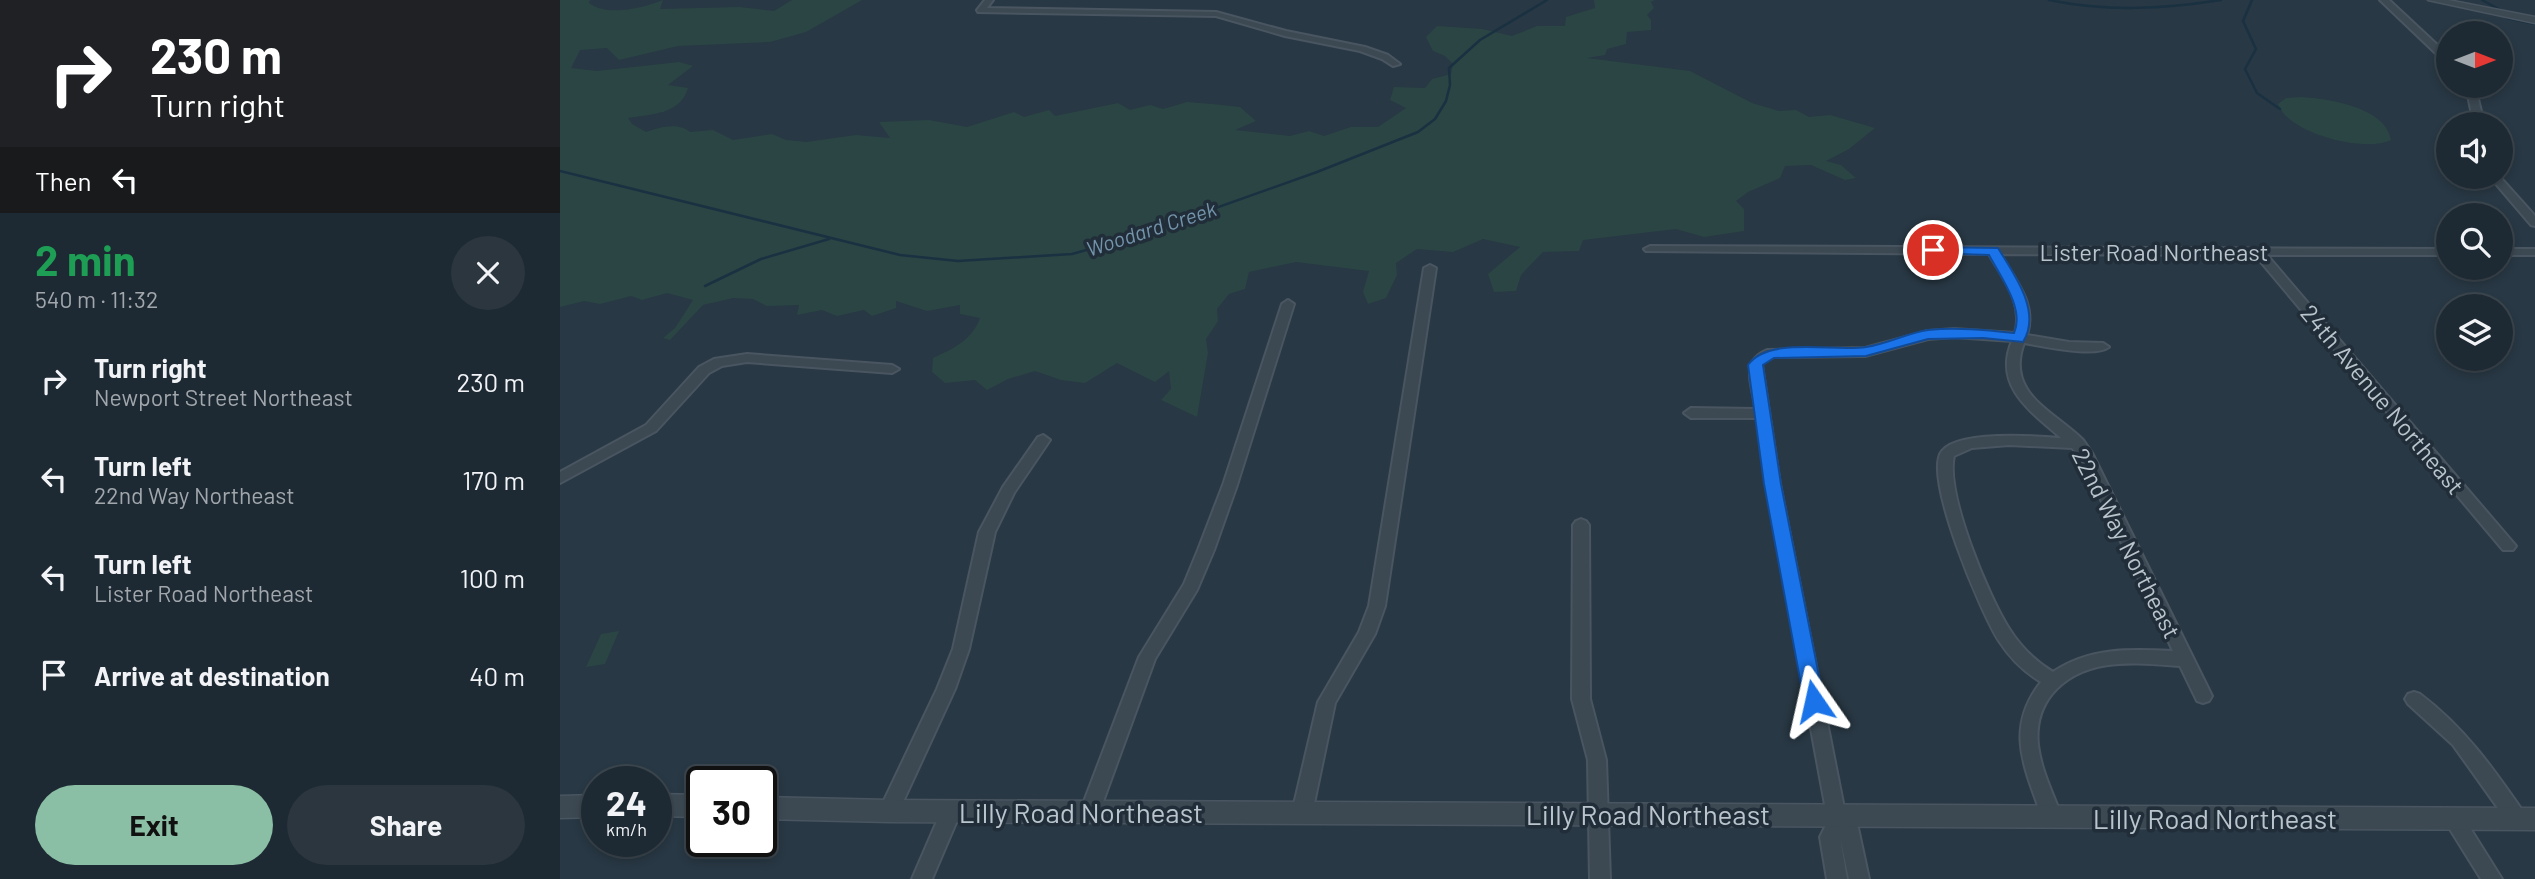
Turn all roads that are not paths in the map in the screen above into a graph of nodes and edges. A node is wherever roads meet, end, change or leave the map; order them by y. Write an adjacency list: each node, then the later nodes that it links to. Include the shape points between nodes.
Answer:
1 (989, 0): 6 (street, via 981,10 1216,14 1362,48)
2 (2384, 0): 5 (street)
3 (2433, 0): 4 (street)
4 (2535, 20)
5 (2436, 49)
6 (1396, 64)
7 (2505, 189): 8 (street)
8 (2535, 223)
9 (1650, 249): 10 (street, Lister Road Northeast)
10 (1993, 251): 11 (street, Lister Road Northeast); 17 (street, 22nd Way Northeast, via 2022,306 2023,329)
11 (2258, 251): 12 (street, Lister Road Northeast); 26 (street, 24th Avenue Northeast)
12 (2436, 252)
13 (2513, 252): 14 (street)
14 (2535, 253)
15 (1430, 268): 37 (street, via 1377,606 1367,634 1327,702)
16 (1288, 304): 36 (street, via 1206,550 1191,586 1147,657)
17 (2018, 338): 18 (street); 21 (street, via 1928,335 1866,352 1783,352 1760,358 1756,365); 23 (street, 22nd Way Northeast, via 2011,359 2023,394)
18 (2103, 347)
19 (892, 369): 24 (street, via 747,358 719,362 704,370 651,428)
20 (1691, 413): 21 (street)
21 (1762, 414): 39 (street)
22 (1043, 440): 34 (street, via 987,532 961,649)
23 (2078, 443): 27 (street, 22nd Way Northeast); 28 (street, via 1980,442 1962,445 1947,454 1942,464 1945,487 1989,608 2016,651)
24 (560, 478)
25 (1581, 525): 38 (street, via 1581,699 1597,760)
26 (2508, 546)
27 (2186, 659): 28 (street, via 2105,658 2078,665); 29 (street, 22nd Way Northeast)
28 (2052, 680): 40 (street, via 2028,720 2029,747)
29 (2203, 696)
30 (2414, 699): 42 (street, via 2463,740)
31 (581, 806): 32 (street)
32 (560, 807)
33 (777, 808): 34 (street, Lilly Road Northeast)
34 (889, 811): 35 (street, Lilly Road Northeast)
35 (951, 811): 36 (street, Lilly Road Northeast); 43 (street)
36 (1090, 812): 37 (street, Lilly Road Northeast)
37 (1302, 813): 38 (street, Lilly Road Northeast)
38 (1598, 814): 39 (street, Lilly Road Northeast); 44 (street)
39 (1837, 817): 40 (street, Lilly Road Northeast); 45 (street, via 1830,837); 46 (street, via 1848,828)
40 (2052, 817): 41 (street, Lilly Road Northeast)
41 (2453, 818): 42 (street, Lilly Road Northeast); 47 (street)
42 (2526, 819)
43 (922, 879)
44 (1600, 879)
45 (1837, 879)
46 (1859, 879)
47 (2492, 879)

